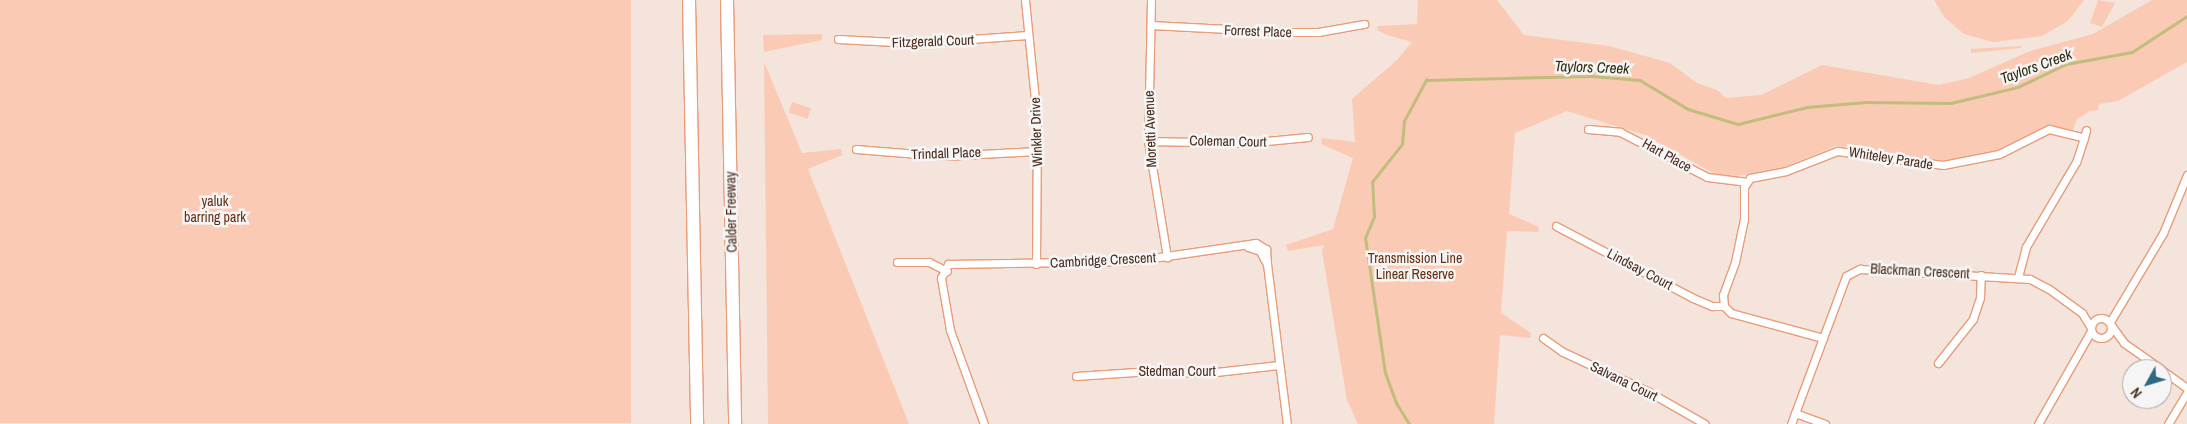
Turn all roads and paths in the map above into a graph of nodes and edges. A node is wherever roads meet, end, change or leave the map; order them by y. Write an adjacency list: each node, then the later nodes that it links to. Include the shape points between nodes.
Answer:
1 (689, 0): 44 (highway)
2 (727, 0): 11 (highway, Calder Freeway)
3 (732, 0): 11 (highway)
4 (1025, 0): 8 (street, Winkler Drive)
5 (1151, 0): 7 (street, Moretti Avenue)
6 (1364, 24): 7 (street, Forrest Place, via 1318,32)
7 (1151, 25): 13 (street, Moretti Avenue)
8 (1028, 35): 9 (street, Fitzgerald Court, via 914,43); 15 (street, Winkler Drive)
9 (838, 39)
10 (1588, 129): 17 (street, Hart Place, via 1620,132 1707,177)
11 (729, 131): 45 (highway, Calder Freeway)
12 (1308, 137): 13 (street, Coleman Court, via 1246,143)
13 (1148, 141): 19 (street, Moretti Avenue)
14 (856, 149): 15 (street, Trindall Place, via 943,156)
15 (1037, 151): 21 (street, Winkler Drive)
16 (2187, 175): 26 (street, via 2163,233)
17 (1746, 182): 24 (street, Whiteley Parade, via 1755,176 1786,171 1836,151 1943,165 1999,154 2049,129 2085,134 2076,162 2026,247); 25 (street, via 1744,219 1735,262 1723,295)
18 (1556, 226): 25 (street, Lindsay Court, via 1693,298 1712,306)
19 (1167, 257): 21 (street, Cambridge Crescent); 38 (street, Cambridge Crescent, via 1240,246 1260,248 1267,264)
20 (897, 262): 22 (street, via 929,262)
21 (1036, 264): 22 (street, Cambridge Crescent, via 966,263)
22 (945, 270): 46 (street, via 944,290 956,351)
23 (1981, 274): 24 (street, Blackman Crescent); 32 (street, Blackman Crescent, via 1867,268 1855,271 1846,276); 37 (street, via 1980,298 1973,319)
24 (2018, 276): 27 (street, Blackman Crescent, via 2043,285)
25 (1724, 306): 32 (street, via 1731,313)
26 (2117, 306): 28 (street); 29 (street)
27 (2082, 313): 28 (street, Blackman Crescent); 30 (street, Blackman Crescent)
28 (2101, 318): 29 (street, Blackman Crescent); 30 (street)
29 (2110, 324): 33 (street, via 2109,334); 34 (street)
30 (2091, 329): 33 (street); 35 (street)
31 (1543, 338): 48 (street, Salvana Court, via 1563,352 1649,392)
32 (1823, 338): 43 (street, Blackman Crescent)
33 (2102, 338): 34 (street); 35 (street)
34 (2124, 343): 36 (street)
35 (2082, 352): 51 (street)
36 (2146, 359)
37 (1938, 363)
38 (1279, 365): 39 (street, Stedman Court, via 1207,372 1150,371); 47 (street, Cambridge Crescent)
39 (1076, 376)
40 (2172, 378): 41 (street)
41 (2187, 388)
42 (2187, 392): 52 (street)
43 (1795, 413): 49 (street, Blackman Crescent); 50 (street)
44 (698, 424)
45 (735, 424)
46 (984, 424)
47 (1286, 424)
48 (1705, 424)
49 (1791, 424)
50 (1825, 424)
51 (2038, 424)
52 (2168, 424)

